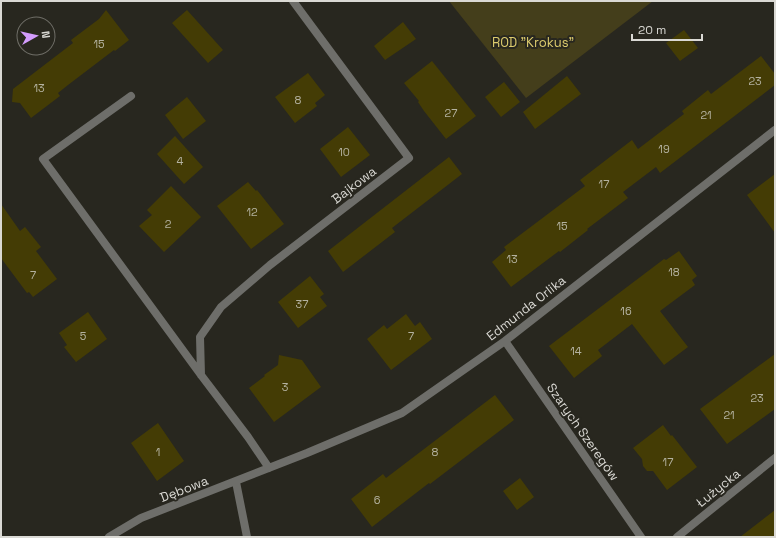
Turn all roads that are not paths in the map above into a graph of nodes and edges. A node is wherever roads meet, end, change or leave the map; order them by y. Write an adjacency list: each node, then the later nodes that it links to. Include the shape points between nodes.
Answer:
1 (292, 1): 5 (street, Bajkowa, via 409,158 270,265 221,307 200,337)
2 (130, 96): 5 (street, via 43,159)
3 (775, 130): 4 (street, Edmunda Orlika)
4 (505, 341): 7 (street, Edmunda Orlika, via 402,413); 11 (street, Szarych Szeregów)
5 (201, 375): 7 (street)
6 (775, 458): 12 (street, Łużycka)
7 (269, 468): 8 (street, Dębowa)
8 (236, 482): 9 (street, Dębowa, via 141,518); 10 (street)
9 (109, 537)
10 (247, 537)
11 (641, 537)
12 (676, 537)

